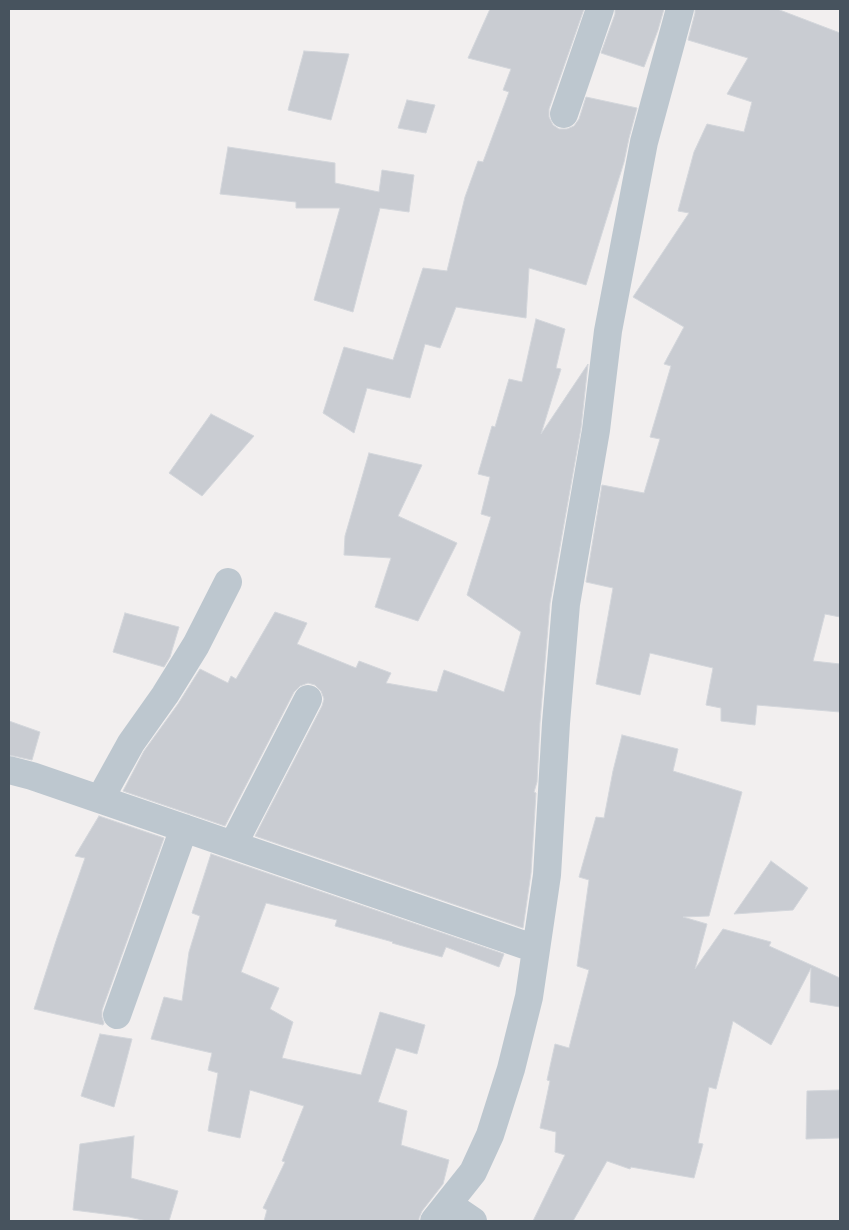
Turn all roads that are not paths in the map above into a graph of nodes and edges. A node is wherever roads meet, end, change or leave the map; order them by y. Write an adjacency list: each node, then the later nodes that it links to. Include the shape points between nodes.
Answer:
1 (600, 9): 3 (street)
2 (680, 9): 10 (street, via 644,142 608,331 596,430 566,604 547,875)
3 (564, 114)
4 (228, 582): 7 (street, via 196,645 131,744)
5 (308, 699): 9 (street)
6 (9, 770): 7 (street)
7 (100, 799): 8 (street)
8 (184, 828): 9 (street); 11 (street)
9 (233, 845): 10 (street)
10 (536, 949): 12 (street, via 529,997 490,1135 473,1172)
11 (117, 1015)
12 (441, 1213): 13 (street)
13 (473, 1221)

